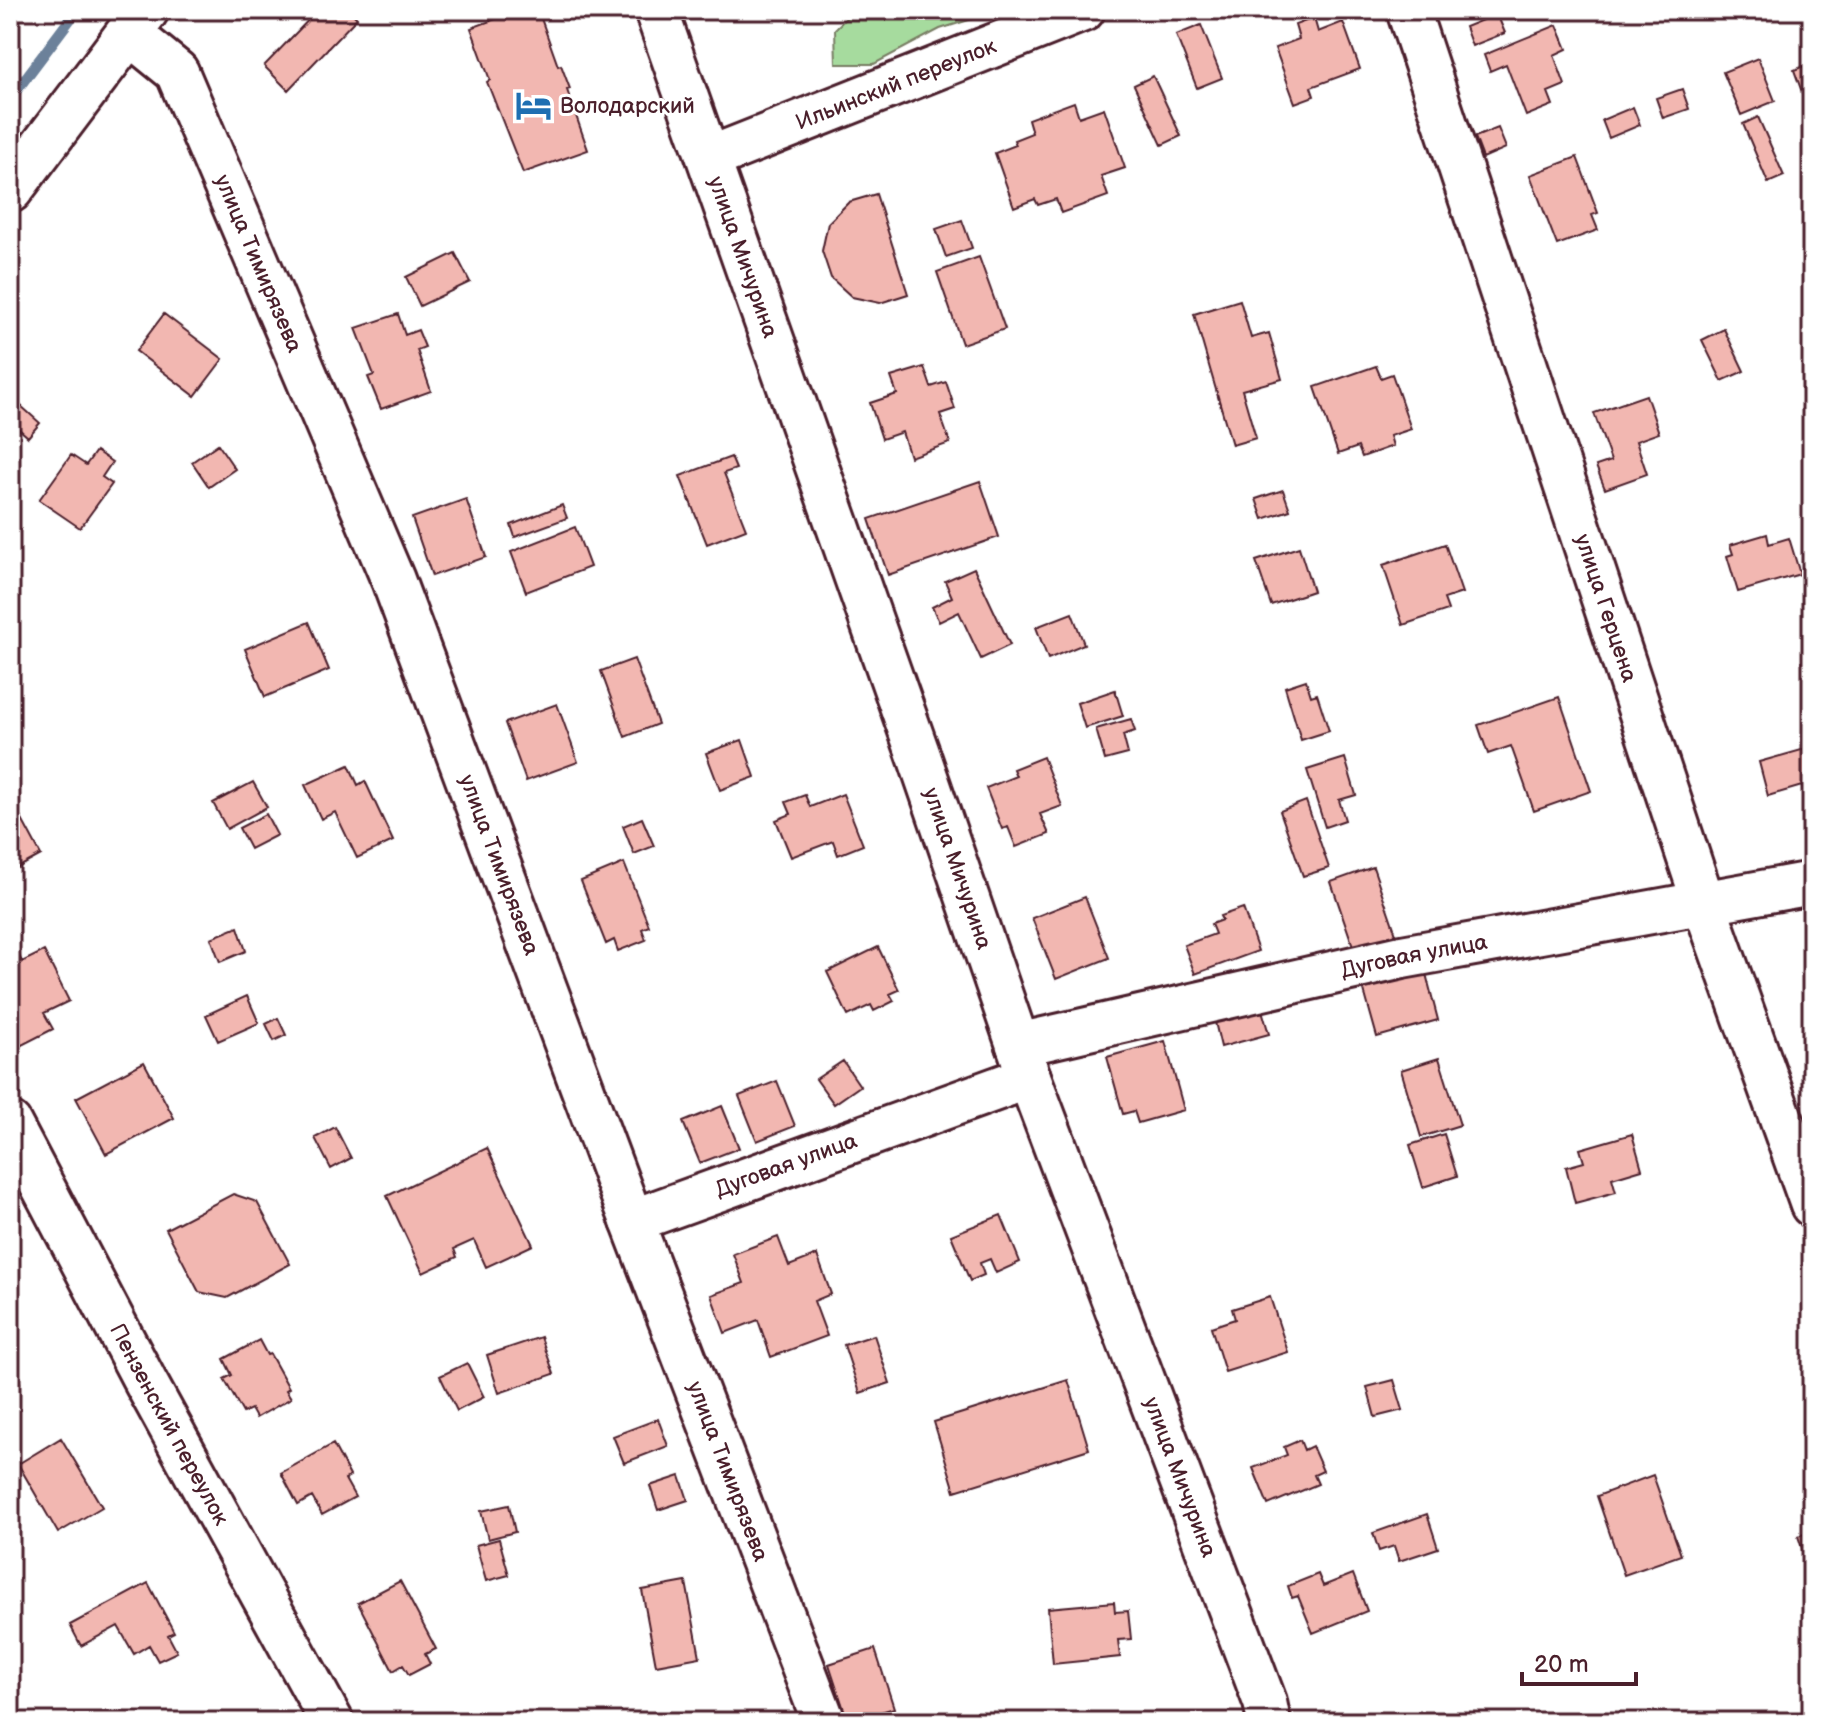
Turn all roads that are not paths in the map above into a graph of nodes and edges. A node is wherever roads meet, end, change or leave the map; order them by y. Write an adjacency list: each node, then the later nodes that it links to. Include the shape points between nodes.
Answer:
1 (656, 10): 5 (street, улица Мичурина)
2 (1083, 10): 5 (street, Ильинский переулок)
3 (1408, 10): 8 (street, улица Герцена)
4 (137, 22): 6 (main road); 12 (street, улица Тимирязева, via 177,72 393,580)
5 (710, 158): 9 (street, улица Мичурина)
6 (10, 190)
7 (1812, 883): 8 (street, Дуговая улица)
8 (1703, 901): 9 (street, Дуговая улица, via 1402,957); 11 (street, улица Герцена)
9 (1024, 1061): 12 (street, Дуговая улица); 15 (street, улица Мичурина)
10 (10, 1124): 13 (street, Пензенский переулок)
11 (1812, 1205)
12 (632, 1221): 14 (street, улица Тимирязева)
13 (332, 1722)
14 (824, 1722)
15 (1269, 1722)

